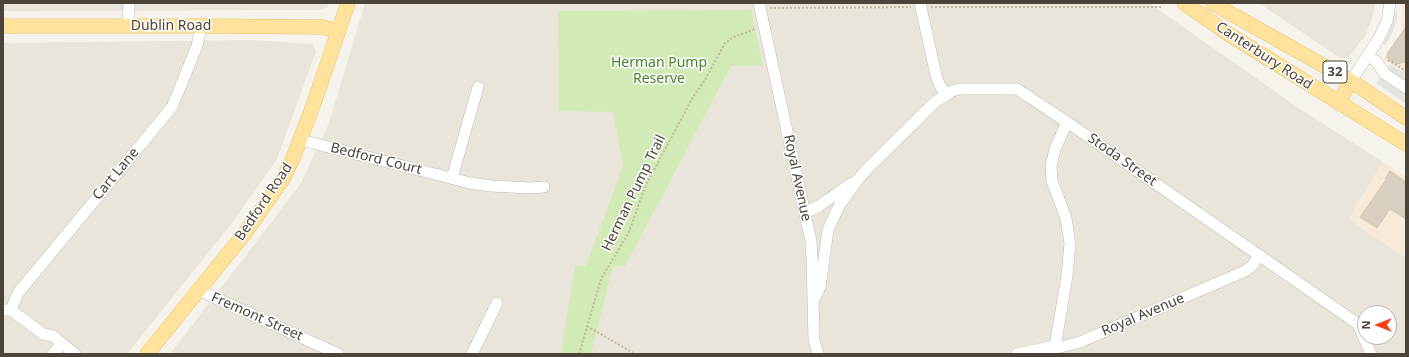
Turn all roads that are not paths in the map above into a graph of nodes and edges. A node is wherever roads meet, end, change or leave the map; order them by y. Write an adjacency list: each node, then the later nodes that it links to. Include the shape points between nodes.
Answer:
1 (128, 3): 10 (street)
2 (348, 3): 12 (main road, Bedford Road)
3 (1184, 3): 18 (main road, Canterbury Road / 32)
4 (1212, 3): 8 (main road, Canterbury Road / 32)
5 (1390, 3): 13 (street, via 1387,21)
6 (763, 5): 26 (street, Royal Avenue, via 764,26)
7 (920, 6): 17 (street, via 936,75)
8 (1226, 9): 14 (main road, Canterbury Road / 32)
9 (3, 26): 10 (main road, Dublin Road)
10 (128, 26): 11 (main road, Dublin Road)
11 (201, 26): 12 (main road, Dublin Road, via 322,27); 31 (street, Cart Lane, via 197,46 172,107 18,293)
12 (338, 31): 21 (main road, Bedford Road)
13 (1367, 56): 14 (street); 16 (street, via 1376,61 1385,74)
14 (1351, 81): 18 (main road); 19 (main road, Canterbury Road / 32)
15 (478, 87): 23 (street)
16 (1406, 88)
17 (946, 94): 20 (street, Stoda Street, via 960,89 1017,89); 24 (street, Stoda Street)
18 (1338, 103): 22 (main road, Canterbury Road / 32)
19 (1406, 118)
20 (1067, 122): 27 (street, Stoda Street); 33 (street, via 1051,166 1052,181 1066,218 1070,244)
21 (301, 140): 23 (street, Bedford Court); 28 (main road, Bedford Road, via 283,179 245,233)
22 (1406, 144)
23 (452, 178): 25 (street, Bedford Court, via 491,186)
24 (859, 178): 26 (street, Stoda Street); 29 (street, Stoda Street, via 839,206 828,230 820,287)
25 (544, 187)
26 (805, 213): 29 (street, Royal Avenue, via 811,240)
27 (1259, 255): 33 (street, Royal Avenue, via 1245,271); 41 (street, Stoda Street, via 1358,324)
28 (198, 290): 36 (main road, Bedford Road); 37 (street, Fremont Street)
29 (813, 301): 39 (street, Royal Avenue, via 814,340)
30 (497, 303): 38 (street)
31 (7, 310): 32 (street, via 43,334 53,336)
32 (62, 343): 34 (street); 35 (street)
33 (1054, 351): 40 (street, Royal Avenue)
34 (53, 354)
35 (75, 354)
36 (147, 354)
37 (338, 354)
38 (472, 354)
39 (818, 354)
40 (1017, 354)
41 (1371, 354)

